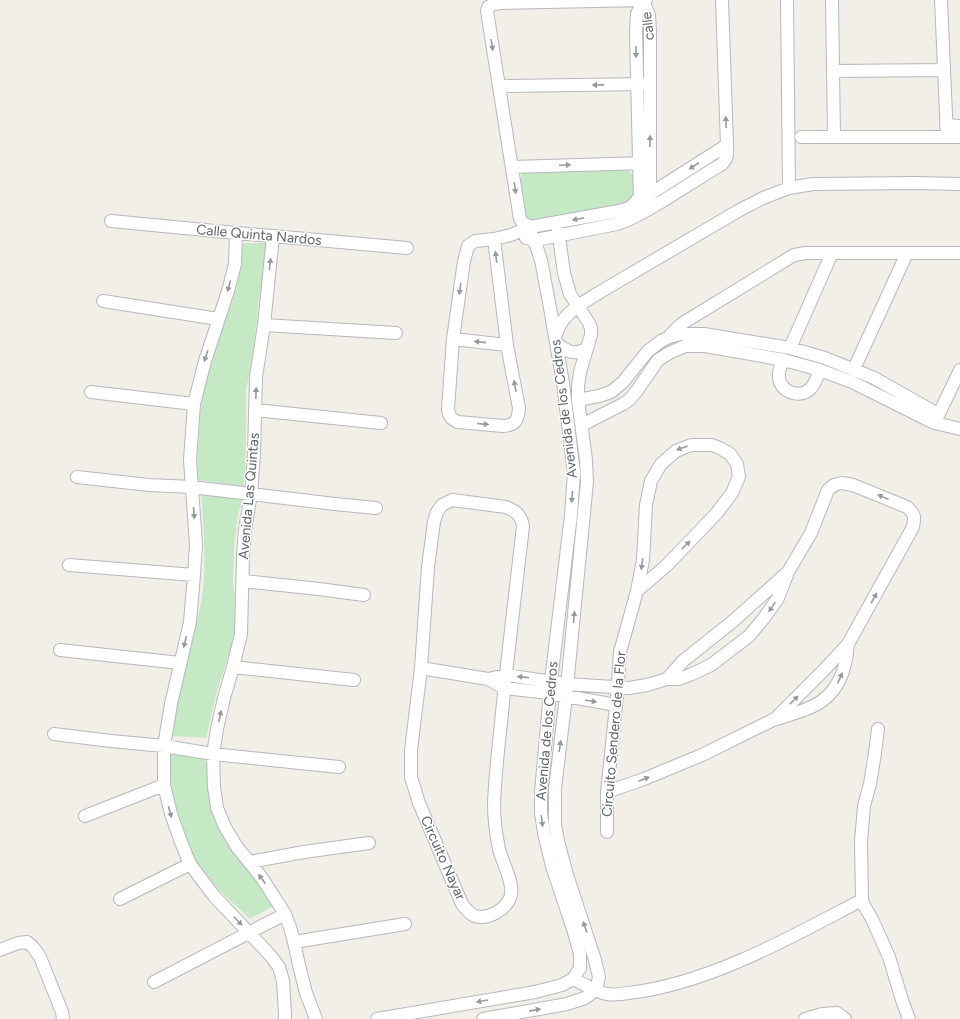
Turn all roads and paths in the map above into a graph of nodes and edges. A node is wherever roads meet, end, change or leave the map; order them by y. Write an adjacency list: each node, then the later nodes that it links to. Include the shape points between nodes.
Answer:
1 (644, 0): 8 (street, calle, one-way to 8, via 637,14 636,23); 9 (street, calle, via 649,15); 10 (street, one-way to 10, via 500,3 488,7)
2 (722, 0): 16 (street, one-way to 2)
3 (787, 0): 20 (street)
4 (832, 0): 6 (street)
5 (941, 0): 7 (street)
6 (833, 70): 7 (street); 14 (street)
7 (944, 70): 12 (street)
8 (637, 84): 9 (street); 10 (street, one-way to 10); 17 (street, calle)
9 (650, 84): 17 (street, calle, one-way to 9)
10 (499, 86): 18 (street)
11 (960, 126): 12 (street)
12 (946, 131): 14 (street); 15 (street)
13 (801, 137): 14 (street)
14 (834, 137)
15 (960, 137)
16 (727, 145): 21 (street, one-way to 21); 22 (street, via 726,160)
17 (644, 163): 18 (street, one-way to 17); 21 (street, calle)
18 (512, 167): 25 (street, one-way to 25, via 520,218)
19 (960, 184): 20 (street, via 813,184)
20 (789, 188): 37 (street, via 738,211)
21 (645, 195): 22 (street, calle); 24 (street, one-way to 24, via 629,208)
22 (645, 211): 29 (street, via 618,224)
23 (111, 221): 26 (street, Calle Quinta Nardos)
24 (557, 223): 25 (street); 29 (street, Avenida de los Cedros)
25 (530, 227): 27 (street); 31 (street, Avenida de los Cedros)
26 (236, 233): 28 (street, Calle Quinta Nardos); 38 (street, one-way to 38, via 235,264)
27 (512, 235): 30 (street); 31 (street)
28 (273, 236): 32 (street, Calle Quinta Nardos); 39 (street, Avenida Las Quintas, one-way to 28)
29 (559, 236): 31 (street); 37 (street, Avenida de los Cedros, via 564,273 570,294)
30 (494, 239): 42 (street, one-way to 42, via 475,240 468,246); 44 (street, one-way to 30)
31 (533, 240): 43 (street, Avenida de los Cedros, via 541,260)
32 (407, 248)
33 (832, 252): 35 (street); 41 (street, via 794,255 683,323); 45 (street)
34 (960, 252): 35 (street)
35 (907, 253): 48 (street)
36 (103, 301): 38 (street)
37 (578, 307): 43 (street, via 560,325); 46 (street, Avenida de los Cedros, via 591,328)
38 (218, 319): 55 (street, one-way to 55)
39 (264, 325): 40 (street); 56 (street, Avenida Las Quintas, one-way to 39, via 256,377)
40 (396, 333)
41 (669, 337): 45 (street, via 704,334); 51 (street, via 648,350)
42 (453, 339): 44 (street, one-way to 42); 44 (street, one-way to 44, via 448,409 452,420 458,422 509,426 518,418 519,408)
43 (556, 340): 46 (street, via 569,352 581,352); 57 (street, Avenida de los Cedros)
44 (508, 345)
45 (790, 348): 48 (street)
46 (586, 349): 54 (street, Avenida de los Cedros, via 580,372)
47 (784, 360): 49 (street); 49 (street, via 779,370 779,378 787,391 795,394 810,390); 53 (street, via 706,346 685,346 658,360)
48 (854, 369): 58 (street, via 931,410)
49 (820, 370): 58 (street)
50 (960, 370): 58 (street)
51 (623, 382): 53 (street); 54 (street, via 611,392)
52 (91, 392): 55 (street)
53 (636, 392): 59 (street, via 623,404)
54 (578, 400): 59 (street, Avenida de los Cedros)
55 (194, 404): 63 (street, via 190,460)
56 (255, 410): 60 (street); 64 (street, Avenida Las Quintas)
57 (566, 416): 59 (street); 81 (street, Avenida de los Cedros, one-way to 81, via 574,473 573,493)
58 (937, 418): 61 (street)
59 (581, 419): 82 (street, Avenida de los Cedros, one-way to 59, via 587,482)
60 (381, 423)
61 (960, 429)
62 (77, 477): 63 (street)
63 (192, 487): 64 (street); 68 (street, one-way to 68, via 196,545)
64 (251, 494): 65 (street); 69 (street, Avenida Las Quintas, via 245,530)
65 (376, 508)
66 (69, 565): 68 (street)
67 (788, 572): 72 (street, one-way to 67, via 913,527 913,512 907,507 853,485 834,485 828,490 811,533); 78 (street, via 683,661); 78 (street, one-way to 78, via 778,598 749,636 711,665 686,676)
68 (194, 575): 74 (street, one-way to 74, via 190,622)
69 (243, 581): 71 (street); 75 (street, Avenida Las Quintas, via 241,634)
70 (637, 591): 70 (street, Circuito Sendero de la Flor, one-way to 70, via 667,565 716,514 732,493 739,477 730,454 712,445 691,445 676,451 661,464 651,481 646,505); 84 (street, Circuito Sendero de la Flor, via 620,652)
71 (364, 595)
72 (848, 644): 88 (street, one-way to 72); 88 (street, one-way to 72, via 811,708 832,693 843,671)
73 (60, 650): 74 (street)
74 (180, 663): 91 (street)
75 (233, 667): 80 (street); 92 (street, Avenida Las Quintas, one-way to 75)
76 (421, 668): 77 (street, Circuito Nayar, via 434,522 442,505 452,500 506,507 514,510 522,520); 79 (street); 83 (street, Circuito Nayar, via 411,750 411,776 419,803 457,894 466,910 475,916 487,916 498,912 511,897 511,884 495,826 494,805)
77 (506, 675): 79 (street); 81 (street, one-way to 77); 83 (street, Circuito Nayar)
78 (667, 678): 84 (street, via 647,685)
79 (488, 679): 83 (street)
80 (354, 680)
81 (550, 680): 82 (street); 85 (street, Avenida de los Cedros)
82 (567, 684): 84 (street); 86 (street, Avenida de los Cedros)
83 (504, 688): 85 (street)
84 (617, 688): 87 (street, Circuito Sendero de la Flor)
85 (549, 693): 86 (street); 109 (street, Avenida de los Cedros, one-way to 109, via 541,813 552,866 580,954 580,968)
86 (566, 696): 87 (street, one-way to 87); 112 (street, Avenida de los Cedros, one-way to 86, via 599,977 596,960 567,875 555,824 555,789)
87 (616, 705): 95 (street, Circuito Sendero de la Flor)
88 (775, 720): 95 (street, one-way to 88, via 644,780)
89 (878, 729): 102 (street, via 864,806 861,841)
90 (54, 734): 91 (street)
91 (164, 746): 92 (street); 94 (street)
92 (212, 754): 93 (street); 99 (street, Avenida Las Quintas, via 217,808 225,827)
93 (339, 767)
94 (164, 785): 96 (street); 100 (street, one-way to 100, via 171,814)
95 (607, 792): 97 (street, Circuito Sendero de la Flor)
96 (85, 816)
97 (607, 832)
98 (369, 843): 99 (street)
99 (249, 862): 103 (street, Avenida Las Quintas, one-way to 99)
100 (190, 864): 101 (street); 105 (street, one-way to 105, via 214,896)
101 (120, 898)
102 (862, 900): 112 (street, via 760,951 688,980 626,993 606,994); 120 (street, via 889,957)
103 (285, 914): 105 (street); 106 (street, Avenida Las Quintas)
104 (405, 924): 106 (street)
105 (249, 933): 110 (street, via 270,954 279,967); 111 (street)
106 (294, 942): 108 (street, Avenida Las Quintas)
107 (0, 950): 113 (street, via 27,942 33,947 40,957)
108 (303, 979): 110 (street); 115 (street, Avenida Las Quintas)
109 (573, 979): 112 (street); 116 (street, one-way to 116, via 562,985 536,992)
110 (283, 981): 114 (street)
111 (154, 982)
112 (596, 990): 117 (street, one-way to 112, via 567,1004 585,998)
113 (63, 1019)
114 (284, 1019)
115 (316, 1019)
116 (377, 1019)
117 (483, 1019)
118 (805, 1019): 119 (street, via 837,1013)
119 (845, 1019)
120 (909, 1019)

